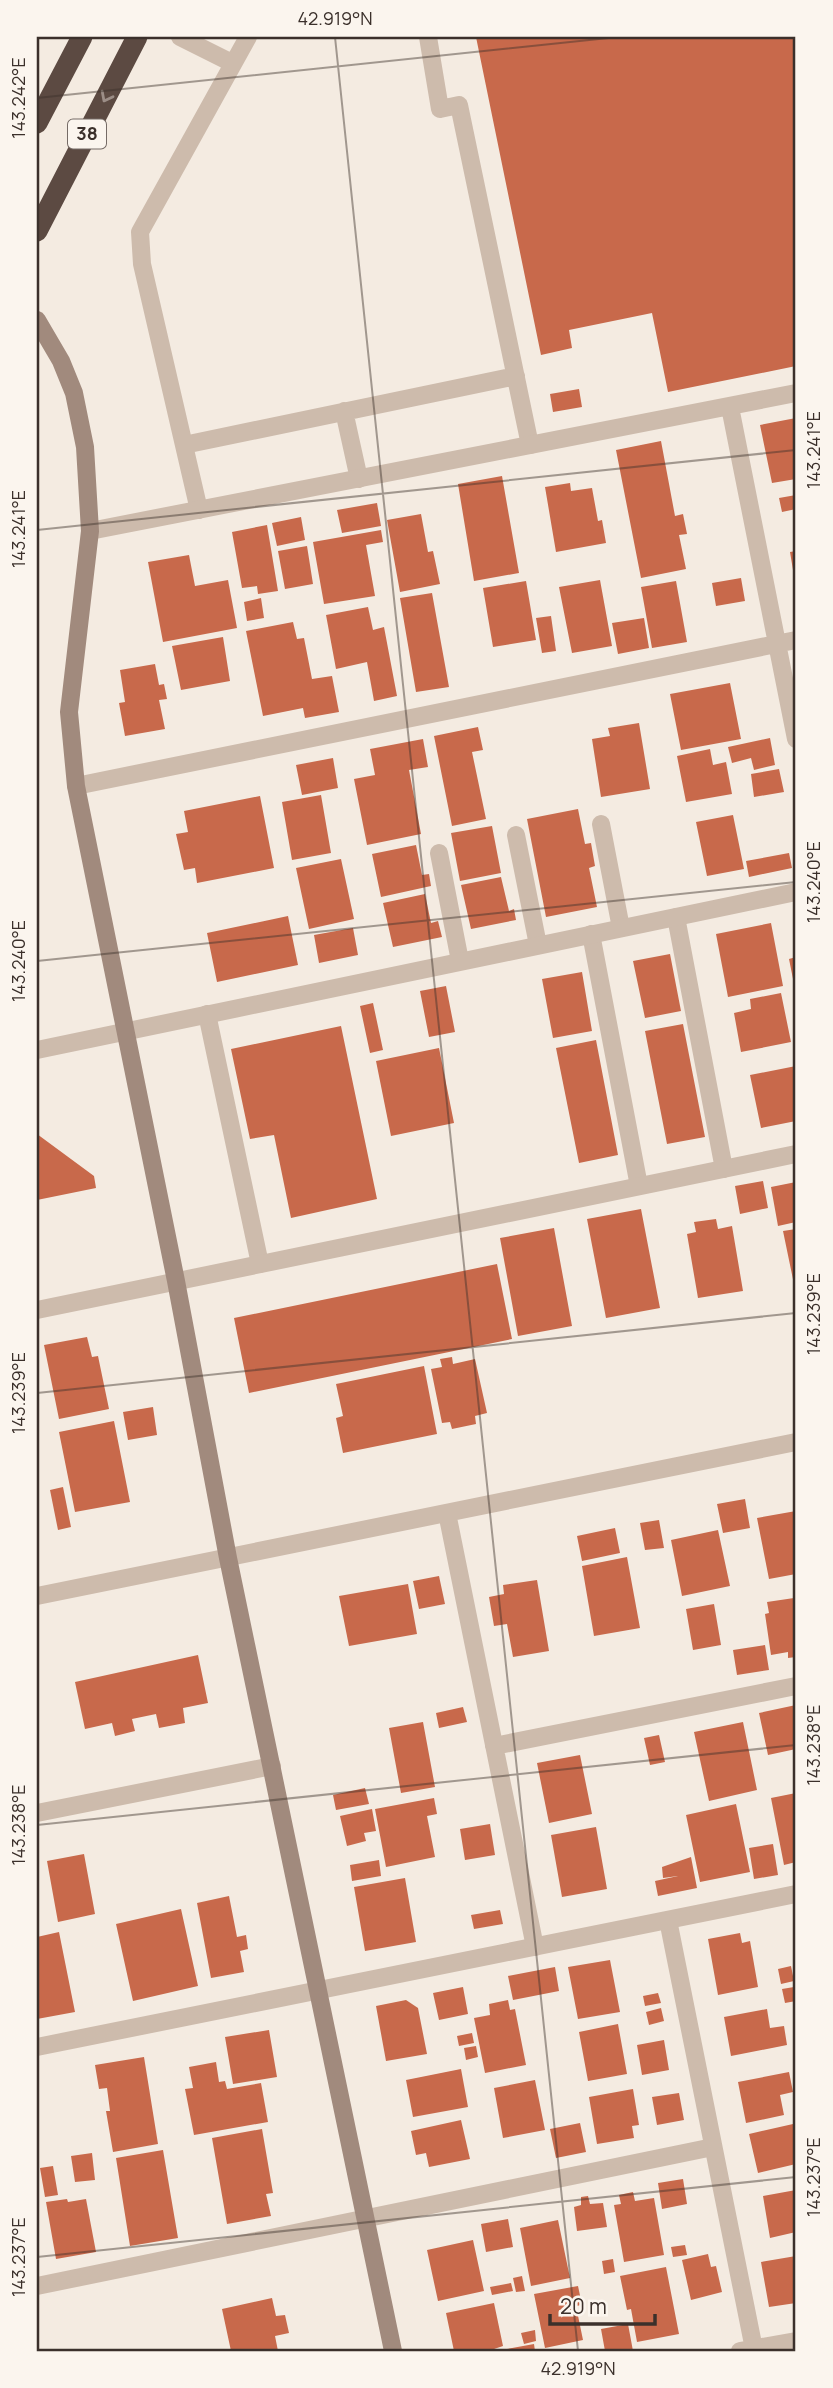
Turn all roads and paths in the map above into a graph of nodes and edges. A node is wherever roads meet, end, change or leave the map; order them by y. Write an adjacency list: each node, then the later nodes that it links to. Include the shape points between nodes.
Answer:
1 (82, 37): 7 (highway, 38)
2 (137, 37): 8 (highway, 38, one-way to 8)
3 (180, 37): 6 (street)
4 (248, 37): 6 (street)
5 (428, 37): 10 (street, via 440,108 459,105)
6 (232, 63): 14 (street, via 140,232 142,264)
7 (37, 123)
8 (37, 231)
9 (37, 320): 18 (street, via 74,393 85,447)
10 (516, 376): 13 (street); 15 (street)
11 (796, 393): 12 (street)
12 (730, 407): 15 (street); 20 (street)
13 (344, 411): 14 (street); 16 (street)
14 (184, 445): 17 (street)
15 (530, 445): 16 (street)
16 (359, 478): 17 (street)
17 (199, 510): 18 (street)
18 (90, 531): 22 (street, via 69,712)
19 (796, 640): 20 (street)
20 (778, 644): 21 (street); 22 (street)
21 (796, 739)
22 (76, 786): 33 (street)
23 (601, 824): 28 (street)
24 (516, 835): 30 (street)
25 (439, 853): 31 (street)
26 (796, 892): 27 (street)
27 (676, 917): 28 (street); 36 (street)
28 (621, 928): 29 (street)
29 (591, 934): 30 (street); 37 (street)
30 (538, 945): 31 (street)
31 (460, 961): 32 (street)
32 (207, 1014): 33 (street); 38 (street)
33 (123, 1031): 34 (street); 39 (street)
34 (37, 1050)
35 (796, 1154): 36 (street)
36 (724, 1169): 37 (street)
37 (639, 1186): 38 (street)
38 (260, 1265): 39 (street)
39 (176, 1282): 40 (street); 43 (street)
40 (37, 1310)
41 (796, 1442): 42 (street)
42 (447, 1513): 43 (street); 46 (street)
43 (228, 1558): 44 (street); 47 (street)
44 (37, 1596)
45 (796, 1686): 46 (street)
46 (494, 1746): 51 (street)
47 (272, 1766): 48 (street); 52 (street)
48 (37, 1813)
49 (796, 1894): 50 (street)
50 (668, 1920): 51 (street); 54 (street)
51 (535, 1947): 52 (street)
52 (319, 1989): 53 (street); 55 (street)
53 (37, 2047)
54 (713, 2147): 55 (street); 58 (street)
55 (364, 2219): 56 (street); 59 (street)
56 (37, 2286)
57 (796, 2341): 58 (street)
58 (747, 2350)
59 (393, 2351)

